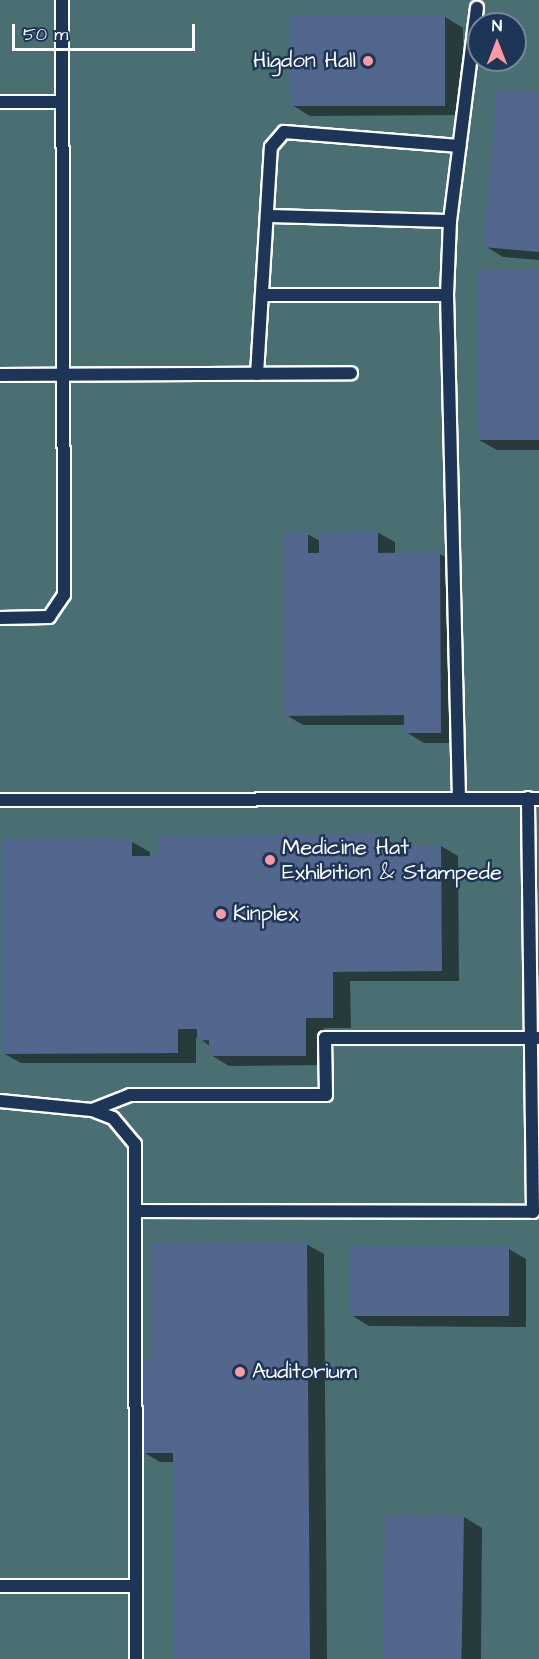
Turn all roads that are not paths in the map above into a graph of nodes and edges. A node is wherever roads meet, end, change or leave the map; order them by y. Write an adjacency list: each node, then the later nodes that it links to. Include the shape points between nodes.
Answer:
1 (62, 0): 4 (lane)
2 (477, 8): 5 (lane)
3 (0, 102): 4 (lane)
4 (62, 102): 13 (lane)
5 (459, 146): 6 (lane, via 284,132 272,147); 7 (lane)
6 (267, 216): 7 (lane); 8 (lane)
7 (450, 221): 9 (lane)
8 (262, 295): 9 (lane); 11 (lane)
9 (447, 296): 15 (lane)
10 (351, 373): 11 (lane)
11 (257, 374): 13 (lane)
12 (0, 375): 13 (lane)
13 (63, 375): 14 (lane, via 64,595 49,617)
14 (0, 618)
15 (459, 799): 16 (lane); 17 (lane)
16 (534, 799): 18 (lane)
17 (0, 800)
18 (535, 1038): 20 (lane, via 325,1038 326,1095 130,1095); 21 (lane, via 532,1212)
19 (0, 1101): 20 (lane)
20 (92, 1110): 21 (lane, via 113,1118 135,1144)
21 (135, 1211): 23 (lane)
22 (0, 1586): 23 (lane)
23 (135, 1586): 24 (lane)
24 (135, 1659)

